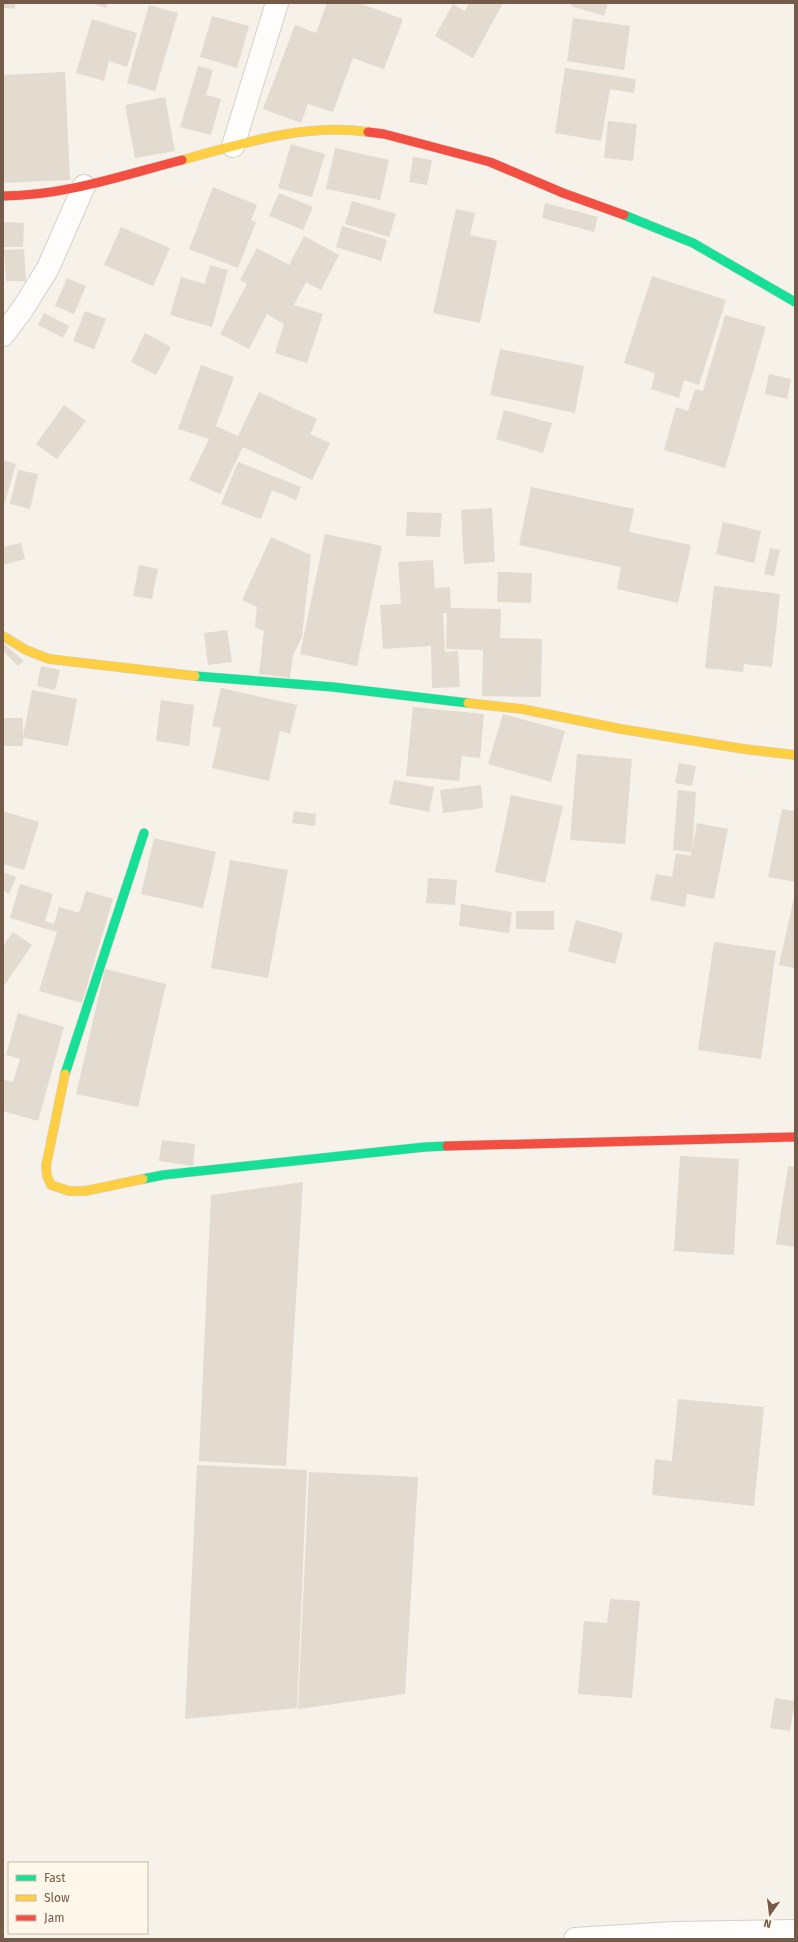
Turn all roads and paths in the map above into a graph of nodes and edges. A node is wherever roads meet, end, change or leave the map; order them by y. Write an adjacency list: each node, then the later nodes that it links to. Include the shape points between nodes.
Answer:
1 (277, 3): 2 (street)
2 (233, 146): 3 (street); 5 (street, via 304,130 349,129 384,134 490,162 693,243)
3 (84, 186): 4 (street, via 22,196); 6 (street, via 48,268)
4 (3, 196)
5 (795, 302)
6 (3, 335)
7 (3, 636): 8 (street, via 26,650 49,659 161,673 333,687 522,709 621,729)
8 (795, 755)
9 (144, 833): 10 (street, via 63,1080 46,1166 49,1182 57,1188 84,1191 163,1176 425,1147)
10 (795, 1137)
11 (795, 1932): 12 (street, via 673,1933)
12 (575, 1939)

